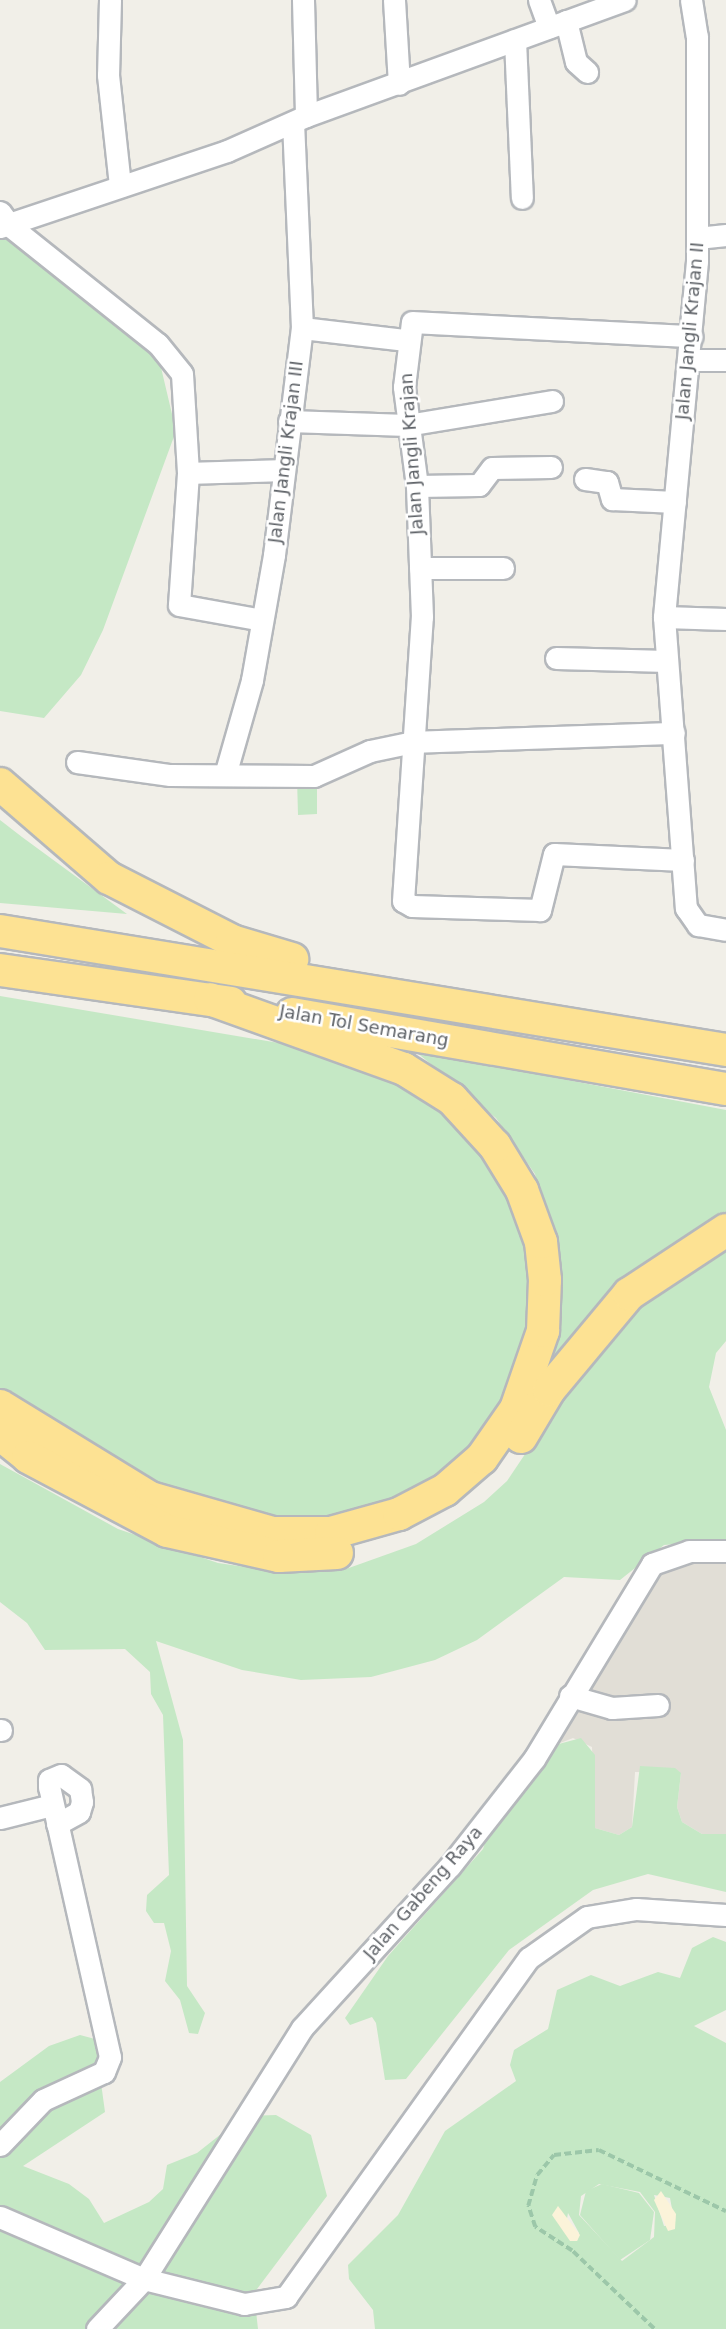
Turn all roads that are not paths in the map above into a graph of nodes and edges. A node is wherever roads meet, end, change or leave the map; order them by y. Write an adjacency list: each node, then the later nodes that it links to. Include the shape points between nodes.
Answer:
1 (110, 0): 12 (street, via 108,75)
2 (303, 0): 11 (street, Jalan Jangli Krajan III)
3 (394, 0): 10 (street)
4 (539, 0): 7 (street)
5 (625, 0): 7 (street)
6 (691, 0): 16 (street, Jalan Jangli Krajan II, via 697,36)
7 (558, 24): 8 (street); 9 (street, via 576,62)
8 (515, 40): 10 (street); 13 (street)
9 (587, 72)
10 (399, 84): 11 (street)
11 (299, 119): 12 (street); 17 (street, Jalan Jangli Krajan III)
12 (120, 186): 14 (street)
13 (522, 198)
14 (3, 222): 27 (street, via 47,250 171,358 186,394)
15 (726, 235): 16 (street)
16 (697, 238): 18 (street, Jalan Jangli Krajan II)
17 (302, 328): 19 (street); 23 (street, Jalan Jangli Krajan III)
18 (692, 337): 19 (street, via 418,321 408,324); 20 (street, Jalan Jangli Krajan II)
19 (406, 340): 24 (street, Jalan Jangli Krajan)
20 (689, 360): 21 (street); 30 (street, Jalan Jangli Krajan II)
21 (726, 360)
22 (552, 401): 24 (street)
23 (289, 421): 24 (street); 26 (street, Jalan Jangli Krajan III)
24 (407, 425): 29 (street, Jalan Jangli Krajan)
25 (551, 467): 29 (street, via 492,468 479,485)
26 (284, 470): 27 (street); 35 (street, Jalan Jangli Krajan III)
27 (188, 473): 35 (street, via 180,607)
28 (585, 479): 30 (street, via 607,482 612,499)
29 (417, 485): 31 (street, Jalan Jangli Krajan)
30 (675, 502): 33 (street, Jalan Jangli Krajan II)
31 (420, 568): 32 (street); 39 (street, Jalan Jangli Krajan)
32 (503, 568)
33 (664, 617): 34 (street); 37 (street, Jalan Jangli Krajan II)
34 (726, 619)
35 (262, 620): 41 (street, Jalan Jangli Krajan III)
36 (556, 658): 37 (street)
37 (667, 661): 38 (street, Jalan Jangli Krajan II)
38 (674, 733): 39 (street); 43 (street, Jalan Jangli Krajan II)
39 (413, 742): 41 (street, via 370,751 314,776); 43 (street, Jalan Jangli Krajan, via 400,890 412,906 540,910 554,854)
40 (77, 762): 41 (street)
41 (225, 775)
42 (0, 784): 48 (highway, via 109,878 167,912 277,954)
43 (682, 860): 44 (street, Jalan Jangli Krajan II, via 686,908 698,925)
44 (726, 930)
45 (0, 931): 48 (highway, Jalan Tol Semarang)
46 (0, 970): 47 (highway, Jalan Tol Semarang)
47 (210, 999): 50 (highway, Jalan Tol Semarang); 52 (highway, via 404,1069 452,1099 495,1146 522,1190 541,1242 545,1280 543,1331 516,1409 482,1458 445,1490 399,1514 331,1533 273,1533 149,1498)
48 (502, 1012): 49 (highway, Jalan Tol Semarang)
49 (726, 1050)
50 (726, 1089)
51 (726, 1230): 53 (highway, via 629,1294 549,1390 495,1471 474,1489 409,1530 343,1553 279,1556 167,1531 28,1457)
52 (0, 1406)
53 (0, 1434)
54 (726, 1550): 55 (street, Jalan Gabeng Raya, via 682,1552 652,1564)
55 (570, 1696): 56 (street, via 612,1707); 61 (street, Jalan Gabeng Raya, via 534,1759 450,1866 302,2028)
56 (658, 1705)
57 (0, 1818): 59 (street, via 55,1814 110,2057 104,2072 43,2100)
58 (726, 1915): 61 (street, via 636,1909 587,1917 553,1937 500,1989 286,2298 244,2304)
59 (0, 2146)
60 (0, 2217): 61 (street)
61 (144, 2279): 62 (street, Jalan Gabeng Raya)
62 (97, 2329)

